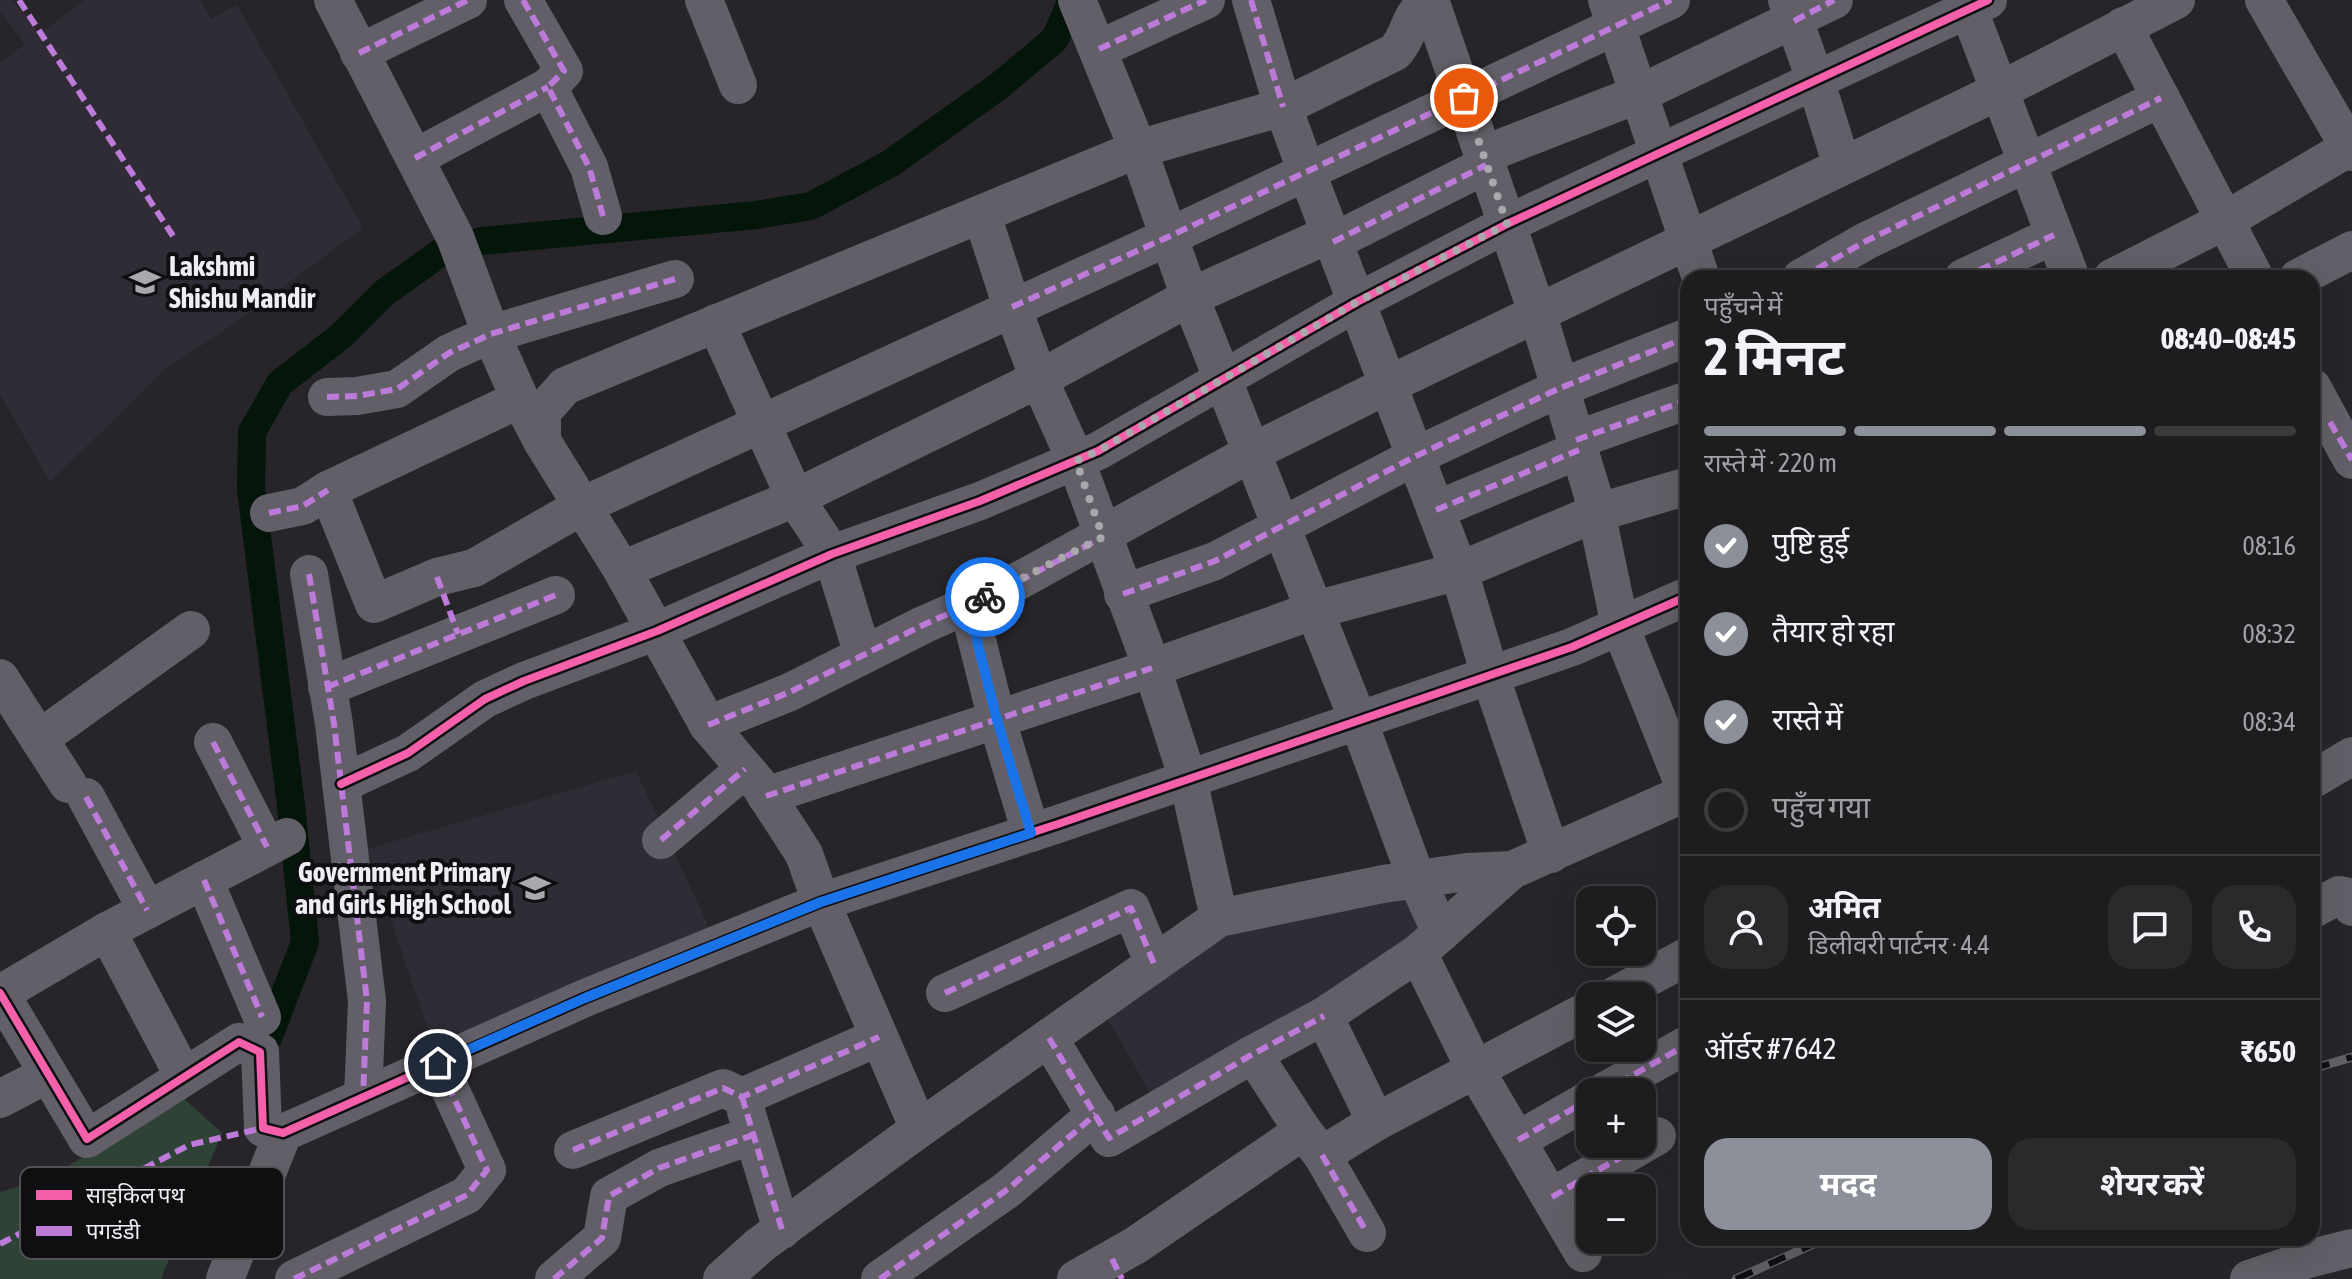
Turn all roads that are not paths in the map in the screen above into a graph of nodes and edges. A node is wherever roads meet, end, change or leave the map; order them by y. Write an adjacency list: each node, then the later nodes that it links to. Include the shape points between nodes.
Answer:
1 (333, 0): 18 (street)
2 (468, 0): 18 (street)
3 (523, 0): 21 (street, via 564,71)
4 (704, 0): 20 (street)
5 (1078, 0): 17 (street)
6 (1206, 0): 17 (street)
7 (1251, 0): 26 (street)
8 (1429, 0): 24 (street); 26 (street, via 1415,12 1395,52)
9 (1671, 0): 15 (street)
10 (1834, 0): 14 (street)
11 (2176, 0): 16 (street)
12 (2264, 0): 28 (street)
13 (1974, 3): 19 (street); 22 (street)
14 (1790, 10): 19 (street); 23 (street)
15 (1612, 13): 23 (street); 24 (street)
16 (2132, 15): 22 (street); 25 (street)
17 (1099, 49): 27 (street)
18 (359, 53): 30 (street)
19 (1815, 79): 29 (street); 33 (street)
20 (738, 85)
21 (548, 87): 30 (street); 36 (street, via 589,167)
22 (1999, 91): 32 (street); 33 (street)
23 (1639, 94): 29 (street); 31 (street)
24 (1464, 98): 31 (street); 34 (street)
25 (2161, 98): 32 (street); 37 (street)
26 (1283, 107): 27 (street); 34 (street)
27 (1138, 149): 35 (street); 40 (street)
28 (2351, 149): 37 (street)
29 (1659, 154): 38 (street); 42 (street)
30 (415, 158): 57 (street, via 459,245)
31 (1484, 160): 38 (street); 41 (street)
32 (2027, 164): 39 (street); 45 (street)
33 (1842, 166): 42 (street)
34 (1306, 170): 40 (street); 41 (street)
35 (982, 215): 54 (street); 56 (street)
36 (603, 216)
37 (2226, 220): 48 (street); 49 (street)
38 (1507, 224): 53 (street); 55 (street)
39 (2054, 235): 46 (street); 47 (street)
40 (1168, 237): 52 (street); 54 (street)
41 (1332, 238): 52 (street); 53 (street)
42 (1688, 240): 44 (street); 55 (street)
43 (2352, 250): 50 (street)
44 (1698, 270)
45 (1815, 270)
46 (1980, 270)
47 (2068, 270)
48 (2128, 270)
49 (2251, 270)
50 (2313, 270)
51 (675, 279): 57 (street)
52 (1190, 297): 59 (street); 60 (street)
53 (1357, 302): 60 (street); 61 (street)
54 (1012, 307): 59 (street); 68 (street)
55 (1537, 312): 61 (street); 62 (street)
56 (716, 323): 68 (street); 69 (street, via 565,386 542,412)
57 (491, 334): 63 (street, via 449,353 397,389); 64 (street)
58 (1680, 340): 62 (street)
59 (1039, 379): 74 (street); 77 (street)
60 (1223, 379): 71 (street); 74 (street)
61 (1390, 384): 71 (street); 72 (street)
62 (1560, 388): 70 (street); 72 (street)
63 (327, 397)
64 (520, 399): 69 (street); 76 (street)
65 (2320, 401): 67 (street)
66 (1680, 403): 70 (street)
67 (2331, 421): 73 (street)
68 (761, 423): 77 (street); 78 (street)
69 (542, 441): 78 (street)
70 (1578, 445): 79 (street); 81 (street)
71 (1253, 452): 82 (street); 83 (street)
72 (1416, 456): 79 (street); 82 (street)
73 (2352, 460)
74 (1076, 461): 83 (street); 84 (street)
75 (1680, 488): 81 (street)
76 (328, 490): 80 (street, via 303,506); 88 (street, via 374,604)
77 (795, 498): 84 (street); 85 (street)
78 (582, 506): 85 (street); 88 (street, via 474,568)
79 (1436, 510): 86 (street)
80 (269, 513)
81 (1596, 513): 86 (street); 94 (street)
82 (1282, 526): 89 (street, via 1215,561); 93 (street)
83 (1103, 537): 89 (street); 92 (street)
84 (832, 554): 96 (street); 98 (street)
85 (622, 570): 96 (street)
86 (1459, 571): 93 (street); 100 (street)
87 (309, 574): 102 (street)
88 (437, 577): 97 (street)
89 (1123, 594): 99 (street)
90 (556, 595): 97 (street)
91 (1680, 600): 94 (street)
92 (968, 605): 98 (street); 103 (street)
93 (1315, 610): 99 (street); 104 (street)
94 (1620, 626): 100 (street); 113 (street)
95 (191, 630): 106 (street)
96 (657, 631): 105 (street); 112 (street, via 485,699 408,753)
97 (458, 634): 102 (street)
98 (863, 655): 105 (street)
99 (1152, 668): 103 (street); 110 (street)
100 (1490, 675): 104 (street); 117 (street)
101 (0, 678): 106 (street)
102 (327, 687): 112 (street)
103 (997, 720): 111 (street); 115 (street)
104 (1358, 720): 110 (street); 120 (street)
105 (708, 725): 111 (street)
106 (39, 739): 124 (street, via 77,791)
107 (213, 742): 119 (street, via 277,842)
108 (2352, 756): 109 (street)
109 (2320, 775)
110 (1188, 779): 115 (street); 125 (street)
111 (756, 782): 116 (street); 121 (street, via 804,854)
112 (341, 784): 145 (street, via 367,1001)
113 (1680, 787)
114 (1680, 802): 117 (street)
115 (1031, 833): 121 (street)
116 (661, 840)
117 (1551, 854): 118 (street)
118 (1512, 870): 120 (street); 127 (street)
119 (204, 880): 124 (street); 134 (street)
120 (1417, 880): 125 (street); 127 (street)
121 (821, 902): 136 (street); 140 (street)
122 (2320, 906): 123 (street, via 2339,895)
123 (2352, 907)
124 (147, 910): 126 (street)
125 (1219, 918): 129 (street)
126 (107, 931): 132 (street); 143 (street)
127 (1429, 943): 133 (street); 141 (street)
128 (1680, 960): 130 (street)
129 (1154, 964): 131 (street, via 1131,908); 137 (street)
130 (1640, 982)
131 (945, 993)
132 (0, 994): 142 (street)
133 (1324, 1016): 139 (street); 150 (street)
134 (262, 1017)
135 (1576, 1017): 141 (street)
136 (879, 1037): 146 (street); 151 (street)
137 (1049, 1038): 149 (street); 151 (street)
138 (1680, 1049): 144 (street)
139 (1253, 1054): 149 (street, via 1109,1138); 156 (street)
140 (438, 1063): 145 (street); 168 (street, via 487,1170 467,1195)
141 (1476, 1071): 150 (street); 155 (street)
142 (48, 1074): 143 (street, via 87,1139); 147 (street)
143 (184, 1077): 152 (street, via 239,1042 260,1052 263,1128)
144 (1628, 1078)
145 (363, 1097): 152 (street)
146 (742, 1097): 153 (street); 157 (street, via 723,1088)
147 (0, 1099)
148 (1576, 1107): 155 (street)
149 (1096, 1114): 170 (street, via 1008,1189)
150 (1376, 1122): 156 (street)
151 (919, 1129): 160 (street)
152 (283, 1133): 158 (street)
153 (753, 1135): 160 (street); 169 (street, via 659,1168 609,1196 602,1238)
154 (1657, 1136): 159 (street)
155 (1518, 1140): 159 (street)
156 (1313, 1143): 161 (street); 165 (street)
157 (573, 1150)
158 (269, 1167)
159 (1552, 1197): 162 (street)
160 (782, 1230): 166 (street)
161 (1367, 1233)
162 (1576, 1240)
163 (2352, 1248): 172 (street)
164 (233, 1259): 167 (street)
165 (1117, 1269): 171 (street)
166 (724, 1278)
167 (225, 1279)
168 (294, 1279)
169 (554, 1279)
170 (880, 1279)
171 (1076, 1279)
172 (2249, 1279)

